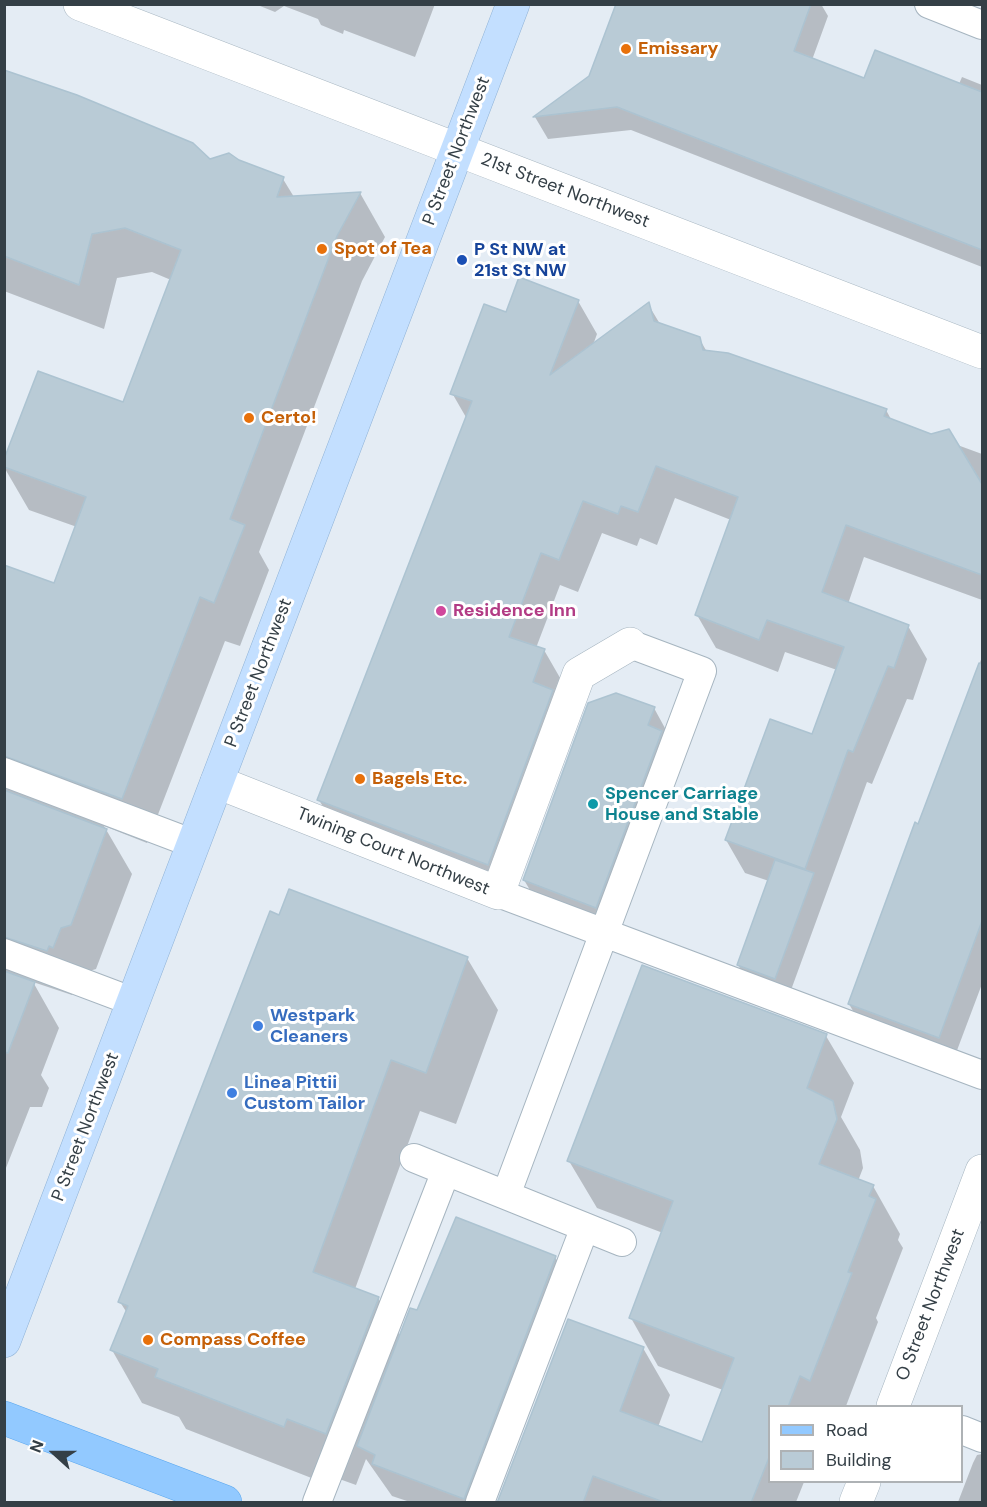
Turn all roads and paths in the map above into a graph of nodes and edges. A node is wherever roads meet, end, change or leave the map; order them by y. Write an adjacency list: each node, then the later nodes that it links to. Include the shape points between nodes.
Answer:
1 (80, 4): 5 (street, 21st Street Northwest)
2 (513, 4): 5 (main road, P Street Northwest)
3 (929, 4): 4 (lane)
4 (982, 25)
5 (458, 150): 6 (street, 21st Street Northwest); 9 (main road, P Street Northwest)
6 (982, 352)
7 (630, 644): 11 (street, Twining Court Northwest, via 579,674); 12 (lane, via 702,671)
8 (4, 772): 10 (lane)
9 (217, 782): 10 (main road, P Street Northwest); 11 (street, Twining Court Northwest)
10 (194, 844): 14 (main road, P Street Northwest)
11 (498, 893): 12 (lane)
12 (604, 933): 15 (lane); 19 (lane)
13 (4, 953): 14 (lane)
14 (134, 1002): 22 (main road, P Street Northwest)
15 (982, 1075)
16 (414, 1158): 17 (lane)
17 (446, 1171): 19 (lane); 29 (lane)
18 (982, 1171): 23 (street, O Street Northwest)
19 (506, 1195): 20 (lane)
20 (585, 1227): 21 (lane); 30 (lane)
21 (622, 1242)
22 (4, 1341)
23 (895, 1405)
24 (4, 1418): 28 (main road)
25 (963, 1430): 26 (lane)
26 (982, 1438)
27 (864, 1483): 31 (street)
28 (225, 1503)
29 (317, 1503)
30 (480, 1503)
31 (856, 1503)

